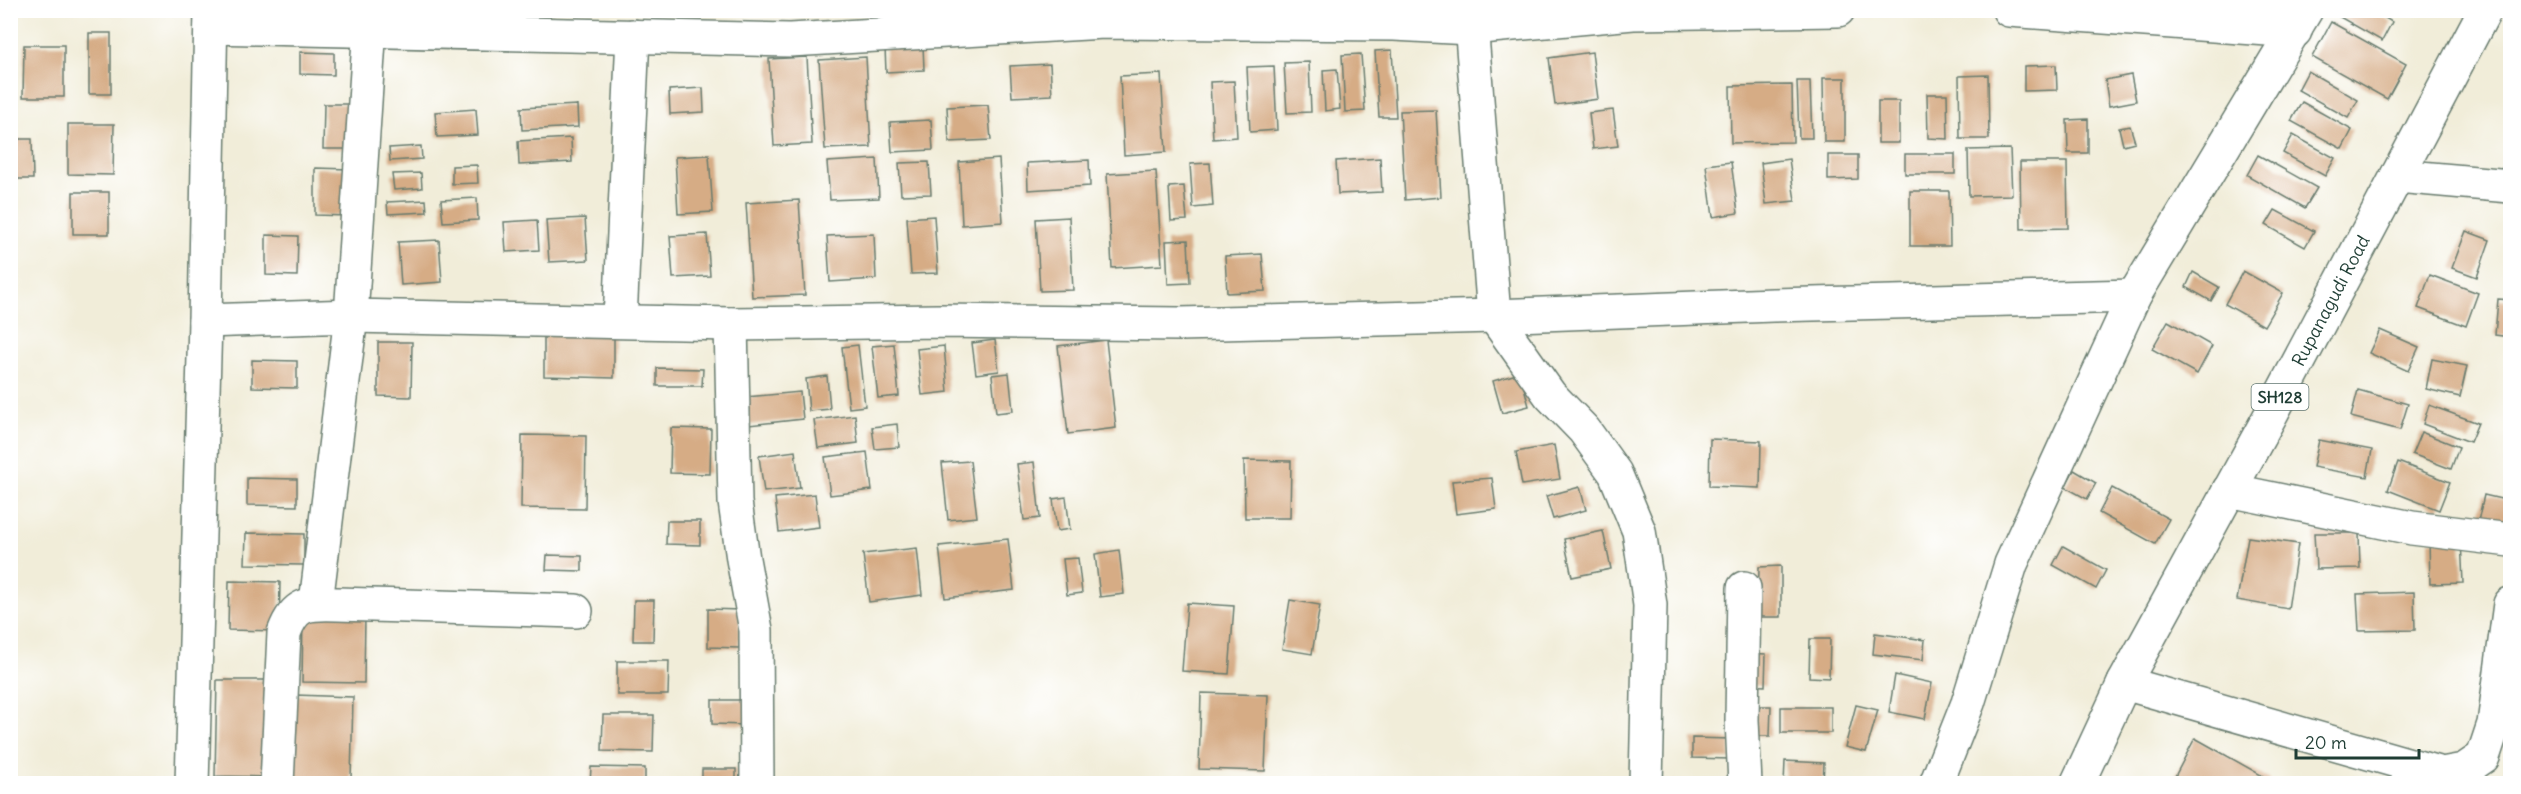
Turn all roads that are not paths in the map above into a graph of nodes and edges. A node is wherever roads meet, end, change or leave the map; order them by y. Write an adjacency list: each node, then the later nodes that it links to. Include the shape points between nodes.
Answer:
1 (1838, 10): 5 (street)
2 (2009, 10): 7 (street)
3 (2485, 10): 10 (street, Rupanagudi Road / SH128)
4 (211, 19): 6 (street); 15 (street)
5 (1470, 19): 9 (street, via 1394,24 1104,22 790,40); 14 (street)
6 (371, 20): 8 (street); 13 (street)
7 (2300, 21): 12 (street)
8 (500, 22): 9 (street)
9 (633, 36): 16 (street)
10 (2397, 176): 11 (street); 18 (street, Rupanagudi Road / SH128)
11 (2511, 186)
12 (2134, 296): 14 (street); 30 (street, via 2011,564 1968,703)
13 (351, 316): 15 (street); 16 (street); 21 (street)
14 (1494, 316): 17 (street, via 1180,324); 28 (street, via 1550,395 1584,430 1615,473 1639,531 1650,605)
15 (205, 321): 25 (street)
16 (620, 321): 17 (street)
17 (731, 324): 27 (street, via 735,502 756,630)
18 (2229, 490): 19 (street, via 2412,528); 24 (street, Rupanagudi Road / SH128)
19 (2511, 540)
20 (1744, 588): 29 (street)
21 (316, 603): 23 (street); 26 (street, via 300,606 290,617 285,633)
22 (2511, 604): 24 (street, via 2493,724 2482,757 2464,770 2442,774)
23 (576, 610)
24 (2124, 682): 31 (street, Rupanagudi Road / SH128)
25 (192, 783)
26 (277, 783)
27 (757, 783)
28 (1646, 783)
29 (1745, 783)
30 (1936, 783)
31 (2077, 783)

